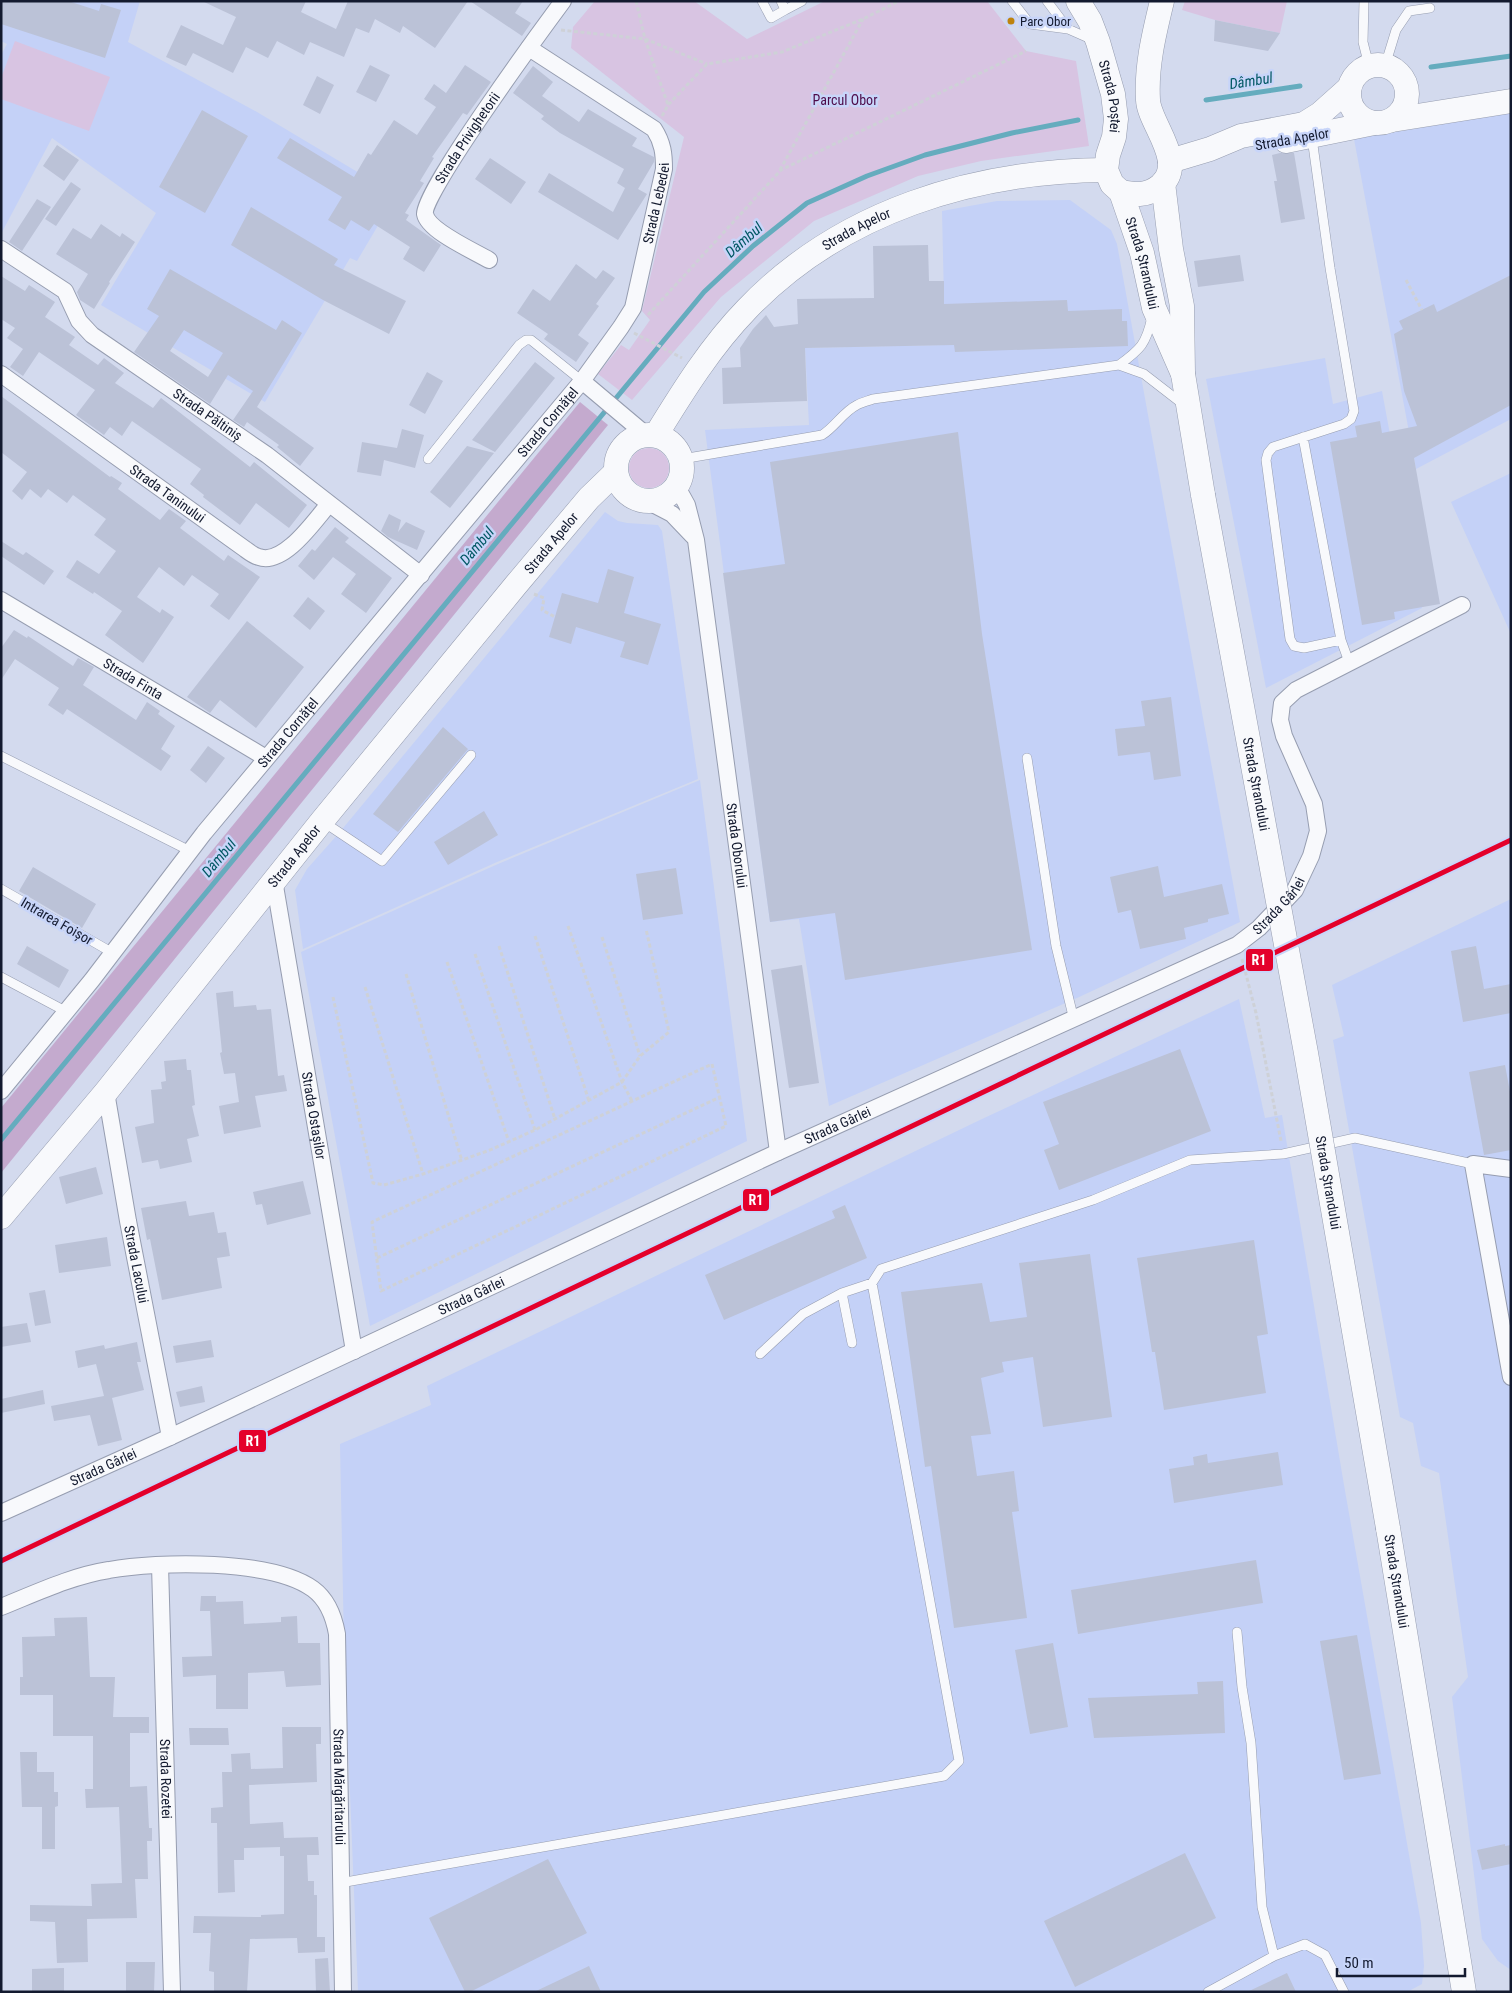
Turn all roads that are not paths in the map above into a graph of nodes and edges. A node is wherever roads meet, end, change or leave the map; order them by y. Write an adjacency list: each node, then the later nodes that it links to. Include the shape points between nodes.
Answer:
1 (563, 1): 14 (street, Strada Privighetorii)
2 (762, 1): 11 (lane, via 771,18)
3 (780, 1): 11 (lane)
4 (802, 1): 11 (lane)
5 (1012, 1): 12 (lane, via 1030,24)
6 (1047, 1): 12 (lane)
7 (1078, 1): 13 (main road, Strada Poștei)
8 (1162, 1): 23 (main road, via 1149,62 1148,103 1164,138)
9 (1364, 1): 15 (lane, via 1363,42)
10 (1430, 8): 15 (lane, via 1409,11)
11 (785, 10)
12 (1068, 29): 13 (lane)
13 (1098, 42): 24 (main road, Strada Poștei, via 1113,94 1116,119)
14 (529, 48): 28 (street, Strada Privighetorii, via 435,187 425,214 430,224 440,232); 33 (street, Strada Lebedei, via 654,129 662,145 664,169 633,308)
15 (1377, 66): 16 (main road, via 1356,74); 17 (main road, via 1394,69 1405,82)
16 (1348, 90): 20 (main road, via 1352,109 1365,120); 22 (main road, Strada Apelor, via 1332,106 1304,124 1242,136)
17 (1406, 100): 19 (main road); 20 (main road, via 1404,108)
18 (1511, 101): 19 (main road, Strada Apelor)
19 (1438, 113): 20 (main road, Strada Apelor)
20 (1383, 121): 21 (main road, Strada Apelor)
21 (1312, 137): 22 (main road, Strada Apelor, via 1246,147); 35 (lane, via 1354,410 1351,419 1344,424)
22 (1210, 148): 23 (main road, Strada Apelor)
23 (1170, 161): 25 (main road, Strada Ștrandului)
24 (1106, 170): 26 (main road, via 1112,184); 36 (main road, Strada Apelor, via 1050,172 979,184 937,194 860,226 802,262 748,308 725,334 674,405)
25 (1163, 183): 26 (main road, Strada Ștrandului, via 1152,192 1136,195); 32 (main road, Strada Ștrandului, via 1182,306)
26 (1121, 192): 29 (main road, Strada Ștrandului, via 1142,253)
27 (1, 249): 42 (street, Strada Păltiniș, via 65,291 79,321 92,335 267,455)
28 (489, 260)
29 (1154, 308): 30 (lane, via 1147,337 1136,352); 32 (main road, Strada Ștrandului)
30 (1119, 365): 34 (lane, via 1144,374); 36 (lane, via 873,399 848,411 822,435)
31 (1, 374): 42 (street, Strada Taninului, via 260,558 273,558 286,551)
32 (1183, 374): 34 (main road, Strada Ștrandului)
33 (585, 384): 36 (street, via 626,418); 37 (lane, via 531,340 526,340); 44 (street, Strada Cornățel)
34 (1189, 409): 84 (main road, Strada Ștrandului, bridge, via 1308,1063)
35 (1303, 436): 47 (lane); 47 (lane, via 1273,446 1266,460 1290,640 1294,646 1304,648)
36 (664, 443): 38 (main road, via 630,440 620,452); 39 (main road, via 683,468)
37 (428, 459)
38 (616, 472): 40 (main road, via 619,483); 41 (main road, Strada Apelor)
39 (677, 487): 40 (main road, via 659,500); 43 (street, Strada Oborului, via 690,512)
40 (637, 497): 41 (main road); 43 (street, via 672,514)
41 (590, 498): 53 (main road, Strada Apelor)
42 (329, 504): 44 (street, Strada Păltiniș)
43 (696, 540): 63 (street, Strada Oborului)
44 (421, 575): 51 (street, Strada Cornățel)
45 (1, 600): 51 (street, Strada Finta)
46 (1462, 605): 48 (street, Strada Gârlei)
47 (1341, 640): 48 (lane)
48 (1349, 662): 60 (street, Strada Gârlei, via 1296,690 1282,703 1280,720 1284,736 1314,804 1318,831 1311,856 1295,890 1259,928 1237,945)
49 (471, 755): 53 (lane, via 382,861)
50 (1, 756): 54 (lane)
51 (266, 758): 54 (street, Strada Cornățel)
52 (1028, 758): 60 (lane, via 1056,946)
53 (322, 821): 55 (main road, Strada Apelor)
54 (190, 851): 57 (street, Strada Cornățel)
55 (274, 880): 62 (main road, Strada Apelor); 70 (street, Strada Ostașilor)
56 (1, 890): 57 (lane, Intrarea Foișor)
57 (113, 953): 59 (street, Strada Cornățel)
58 (1, 977): 59 (lane)
59 (67, 1012): 61 (street, Strada Cornățel)
60 (1074, 1020): 63 (street, Strada Gârlei)
61 (1, 1091)
62 (106, 1092): 66 (main road, Strada Apelor); 73 (street, Strada Lacului)
63 (778, 1152): 70 (street, Strada Gârlei)
64 (1473, 1164): 65 (street); 67 (lane, via 1355,1138 1283,1154 1190,1160 1094,1200 881,1270); 72 (street)
65 (1511, 1169)
66 (1, 1217)
67 (872, 1283): 68 (lane); 78 (lane, via 959,1761 944,1776)
68 (842, 1293): 69 (lane); 71 (lane, via 803,1314)
69 (852, 1343)
70 (354, 1351): 73 (street, Strada Gârlei)
71 (760, 1354)
72 (1511, 1377)
73 (170, 1437): 74 (street, Strada Gârlei)
74 (1, 1513)
75 (160, 1565): 76 (street, via 108,1570 84,1576); 78 (street, Strada Mărgăritarului, via 252,1568 288,1577 314,1589 330,1608 337,1634); 80 (street, Strada Rozetei)
76 (1, 1607)
77 (1238, 1632): 79 (lane, via 1251,1743 1262,1906)
78 (340, 1883): 81 (street, Strada Mărgăritarului)
79 (1274, 1956): 82 (lane); 83 (lane, via 1305,1944 1325,1955)
80 (172, 1992)
81 (343, 1992)
82 (1208, 1992)
83 (1344, 1992)
84 (1464, 1992)

